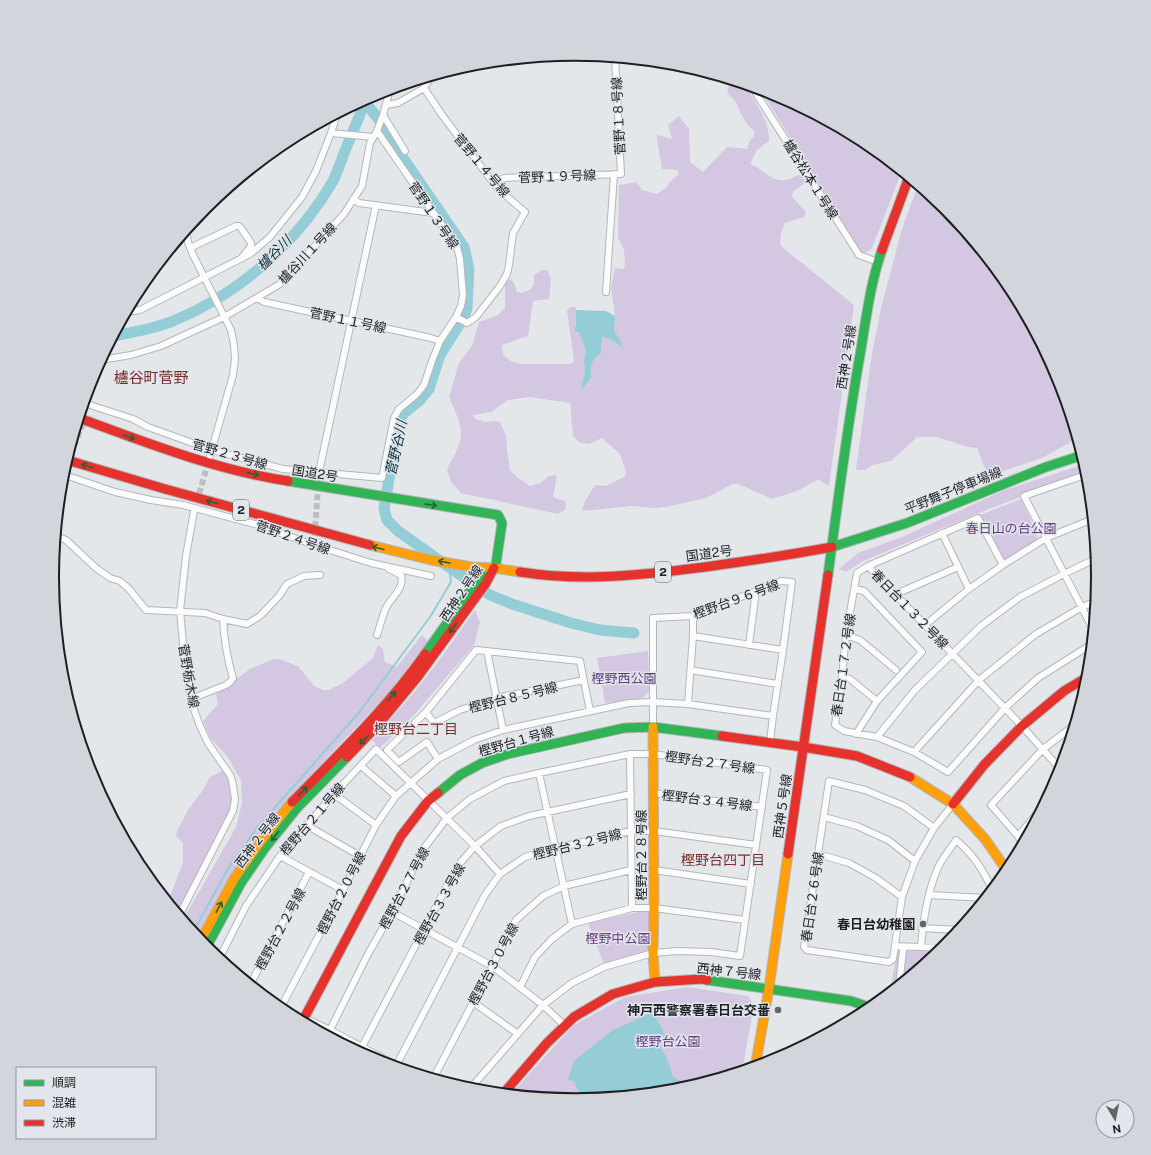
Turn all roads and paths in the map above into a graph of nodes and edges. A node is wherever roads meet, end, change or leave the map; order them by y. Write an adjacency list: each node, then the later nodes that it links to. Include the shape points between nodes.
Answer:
1 (615, 63): 13 (street, 菅野１８号線)
2 (427, 83): 3 (street)
3 (424, 88): 6 (street, via 398,103); 15 (street, 菅野１４号線)
4 (756, 93): 22 (street, 櫨谷松本１号線, via 859,255)
5 (388, 96): 6 (street, 櫨谷川１号線)
6 (386, 105): 7 (street, 櫨谷川１号線)
7 (383, 115): 10 (street, 櫨谷川１号線); 11 (street)
8 (335, 120): 9 (street)
9 (331, 133): 10 (street); 21 (street, via 316,171 302,197 270,237)
10 (375, 134): 16 (street, 櫨谷川１号線, via 370,143 362,186); 18 (street, 菅野１３号線)
11 (405, 151)
12 (614, 174): 13 (street, 菅野１９号線); 15 (street, 菅野１９号線, via 504,178); 24 (street)
13 (621, 174)
14 (907, 182): 22 (main road, 西神２号線)
15 (494, 183): 28 (street, 菅野１４号線, via 525,212 513,233 507,274 500,286 476,317 467,323)
16 (353, 199): 17 (street, via 359,203); 25 (street, 櫨谷川１号線, via 344,214 280,284)
17 (376, 205): 18 (street); 29 (street)
18 (433, 212): 28 (street, 菅野１３号線, via 457,247 460,259 463,295)
19 (187, 237): 20 (street)
20 (190, 248): 21 (street, via 239,226 251,243); 23 (street)
21 (242, 258): 23 (street)
22 (878, 262): 46 (main road, 西神２号線, via 866,312)
23 (204, 278): 26 (street); 27 (street)
24 (606, 292)
25 (257, 298): 27 (street, 櫨谷川１号線); 29 (street, 菅野１１号線, via 264,302)
26 (133, 311)
27 (224, 317): 31 (street, 櫨谷川１号線, via 161,346); 34 (street, via 231,330 235,359 233,375)
28 (456, 317): 30 (street, 菅野１３号線)
29 (352, 321): 30 (street, 菅野１１号線); 37 (street)
30 (440, 341): 40 (street, 菅野１３号線, via 424,385 399,409 394,418)
31 (108, 359)
32 (89, 404): 34 (street, 菅野２３号線, via 133,419)
33 (85, 416): 52 (main road, 国道2号, one-way to 52, via 160,448 274,479 498,515 502,523)
34 (211, 453): 37 (street, 菅野２３号線, via 283,469)
35 (1077, 457): 46 (main road, 平野舞子停車場線, via 907,523)
36 (73, 462): 52 (main road, 国道2号 / 2, one-way to 36, via 472,567 416,557)
37 (319, 472): 40 (street, 菅野２３号線)
38 (69, 475): 48 (street, 菅野２４号線, via 115,492 183,504 258,525)
39 (1082, 476): 45 (street, via 1024,496)
40 (382, 478)
41 (194, 511): 63 (street, 菅野栃木線)
42 (1089, 521): 45 (street)
43 (942, 533): 49 (street, 春日台１３２号線, via 978,518); 50 (street, 春日台１３２号線); 51 (street)
44 (61, 538): 63 (street, via 96,568 125,585 146,610)
45 (1046, 538): 49 (street); 53 (street)
46 (832, 547): 52 (main road, 国道2号 / 2, via 776,557 613,577 533,574); 99 (main road, 西神５号線)
47 (1091, 561): 53 (street)
48 (380, 565): 55 (street, 菅野２４号線); 68 (street, via 401,576 402,581 385,608)
49 (1003, 565): 56 (street)
50 (868, 566): 57 (street, 春日台１７２号線, via 857,573); 60 (street, 春日台１３２号線)
51 (958, 567): 56 (street); 60 (street)
52 (494, 568): 59 (main road, 西神２号線)
53 (1064, 574): 62 (street); 75 (street, via 1020,598 981,626)
54 (320, 575): 65 (street, via 304,576 287,584 279,596 252,622 247,624)
55 (431, 576)
56 (969, 588): 67 (street)
57 (855, 589): 69 (street, 春日台１７２号線); 85 (street, via 864,591 922,652)
58 (756, 590): 64 (street, 樫野台９６号線); 71 (street); 73 (street, 樫野台９６号線, via 781,581 792,582)
59 (473, 594): 155 (main road, 西神２号線, one-way to 59, via 234,879 291,803 372,720); 156 (main road, 西神２号線, one-way to 156, via 402,697 297,808 265,848 241,883)
60 (896, 594): 67 (street, 春日台１３２号線)
61 (1091, 603): 62 (street)
62 (1082, 607): 66 (street); 80 (street, via 1036,634)
63 (180, 611): 65 (street, via 204,613); 84 (street, 菅野栃木線)
64 (693, 616): 70 (street); 86 (street, 樫野台９６号線, via 653,618)
65 (223, 619): 84 (street, via 232,678 226,685)
66 (1090, 622)
67 (925, 625): 75 (street, 春日台１３２号線)
68 (378, 635)
69 (846, 635): 77 (street, via 860,640); 78 (street, 春日台１７２号線)
70 (693, 636): 71 (street); 76 (street)
71 (749, 645): 73 (street)
72 (1088, 647): 88 (street, via 1038,678)
73 (784, 650): 82 (street, 樫野台９６号線)
74 (487, 651): 79 (street, via 580,661); 83 (street); 90 (street, via 476,650)
75 (953, 653): 80 (street, 春日台１３２号線); 97 (street, via 915,690)
76 (690, 670): 82 (street); 87 (street)
77 (896, 670)
78 (842, 676): 85 (street, via 850,678); 96 (street, 春日台１７２号線, via 835,725)
79 (584, 680): 83 (street, 樫野台８５号線); 89 (street)
80 (979, 680): 88 (street, 春日台１３２号線); 101 (street)
81 (1081, 681): 92 (main road, via 1064,691)
82 (778, 684): 91 (street, 樫野台９６号線)
83 (496, 698): 90 (street, 樫野台８５号線, via 460,710 434,723); 95 (street)
84 (192, 699): 148 (street, 菅野栃木線, via 208,743 230,774 235,799 233,812)
85 (877, 701): 96 (street)
86 (652, 702): 87 (street); 89 (street, 樫野台２０号線, via 629,703); 93 (street, 樫野台９６号線)
87 (688, 704): 91 (street)
88 (1006, 708): 92 (street, 春日台１３２号線); 101 (street, 春日台１７２号線, via 948,772)
89 (590, 711): 95 (street, 樫野台２０号線)
90 (426, 712): 104 (street, via 387,750 399,762 427,742)
91 (773, 716): 98 (street, 樫野台９６号線)
92 (1022, 726): 100 (street, 春日台１３２号線); 114 (main road, via 984,764)
93 (653, 727): 98 (main road, 樫野台１号線); 103 (main road, 樫野台２８号線); 113 (main road, 樫野台１号線, via 624,728 508,754 482,763 460,775)
94 (1069, 729): 100 (street)
95 (503, 730): 104 (street, 樫野台２０号線, via 474,740)
96 (856, 734): 97 (street, 春日台１７２号線)
97 (877, 737): 101 (street, 春日台１７２号線)
98 (770, 742): 99 (main road, 樫野台１号線)
99 (803, 747): 114 (main road, 樫野台１号線, via 857,756 908,775); 169 (main road, 西神５号線)
100 (1043, 749): 105 (street, 春日台１３２号線); 125 (street, via 992,805)
101 (914, 752)
102 (630, 754): 103 (street, 樫野台２７号線); 107 (street, 樫野台２７号線); 111 (street)
103 (653, 754): 109 (main road, 樫野台２８号線); 115 (street, 樫野台２７号線, via 767,770)
104 (438, 759): 108 (street, 樫野台２０号線)
105 (1057, 765)
106 (360, 766): 108 (street, 樫野台２１号線, via 376,749); 110 (street, 樫野台２１号線); 112 (street)
107 (539, 773): 116 (street); 118 (street, 樫野台２７号線, via 504,781 470,799)
108 (410, 783): 112 (street, 樫野台２０号線); 113 (street, 樫野台２１号線)
109 (653, 793): 115 (street, 樫野台３４号線); 124 (main road, 樫野台２８号線)
110 (334, 794): 120 (street, 樫野台２１号線); 121 (street)
111 (631, 794): 116 (street, 樫野台３３号線); 123 (street)
112 (396, 796): 121 (street, 樫野台２０号線)
113 (428, 801): 118 (street, 樫野台２１号線); 174 (main road, 樫野台１号線, via 401,836)
114 (952, 804): 122 (street, 春日台２６号線); 134 (main road, 樫野台１号線, via 985,839)
115 (762, 807): 127 (street, 樫野台２７号線)
116 (548, 811): 128 (street, 樫野台３３号線, via 501,826); 129 (street)
117 (824, 817): 122 (street, 春日台２６号線, via 829,781 865,790 904,806); 130 (street, 春日台２６号線); 133 (street, via 857,826 888,840)
118 (447, 818): 128 (street, 樫野台２１号線); 149 (street, 樫野台２７号線, via 422,851)
119 (1031, 820): 125 (street)
120 (306, 825): 131 (street, 樫野台２１号線); 132 (street)
121 (376, 825): 132 (street, 樫野台２０号線)
122 (934, 828): 133 (street, 春日台２６号線)
123 (631, 831): 124 (street, 樫野台３２号線); 129 (street, 樫野台３２号線); 135 (street)
124 (654, 831): 127 (street, 樫野台３２号線); 136 (main road, 樫野台２８号線)
125 (1018, 836): 126 (street)
126 (1020, 840)
127 (756, 845): 139 (street, 樫野台２７号線)
128 (475, 846): 138 (street, 樫野台２１号線); 153 (street, 樫野台３３号線, via 451,878)
129 (556, 848): 138 (street, 樫野台３２号線, via 524,857); 141 (street)
130 (818, 854): 144 (street, via 849,863); 157 (street, 春日台２６号線, via 804,947 807,950 889,962 893,959)
131 (280, 856): 137 (street); 163 (street, 樫野台２１号線, via 246,906)
132 (360, 856): 142 (street, 樫野台２０号線)
133 (915, 861): 144 (street, 春日台２６号線)
134 (1004, 866)
135 (631, 870): 141 (street, 樫野台３０号線); 146 (street)
136 (654, 870): 139 (street); 147 (main road, 樫野台２８号線)
137 (309, 872): 142 (street); 165 (street, 樫野台２２号線)
138 (500, 874): 158 (street, 樫野台３２号線, via 485,895)
139 (751, 884): 150 (street, 樫野台２７号線)
140 (990, 885): 143 (street, via 984,871 966,848 956,840 937,868)
141 (564, 886): 151 (street); 164 (street, 樫野台３０号線, via 543,896 516,920)
142 (343, 890): 171 (street, 樫野台２０号線)
143 (929, 895): 145 (street); 152 (street)
144 (902, 897): 157 (street, 春日台２６号線)
145 (980, 898)
146 (632, 908): 147 (street); 151 (street)
147 (654, 908): 150 (street); 162 (main road, 樫野台２８号線)
148 (182, 911)
149 (392, 912): 153 (street); 177 (street, 樫野台２７号線)
150 (745, 920): 162 (street, 樫野台２７号線, via 740,956 711,952)
151 (572, 924): 168 (street, via 552,939 535,957)
152 (922, 928): 154 (street); 159 (street)
153 (424, 929): 158 (street); 179 (street, 樫野台３３号線)
154 (953, 930)
155 (203, 936)
156 (209, 942)
157 (895, 946): 159 (street)
158 (458, 947): 164 (street); 182 (street, 樫野台３２号線)
159 (921, 947): 160 (street)
160 (936, 948)
161 (903, 950): 166 (street)
162 (653, 953): 167 (main road, 樫野台２８号線); 172 (street, 樫野台２７号線, via 604,967 572,983)
163 (222, 954)
164 (492, 966): 168 (street); 170 (street, 樫野台３０号線)
165 (253, 980)
166 (899, 980)
167 (655, 982): 169 (main road, 西神７号線, via 702,979); 176 (main road, 西神７号線, via 613,994 574,1017)
168 (520, 987): 172 (street)
169 (769, 988): 173 (main road, 西神７号線); 181 (main road, 西神５号線)
170 (473, 1002): 178 (street); 183 (street, 樫野台３０号線)
171 (283, 1003)
172 (543, 1005): 176 (street); 178 (street, 樫野台２７号線)
173 (864, 1005)
174 (305, 1017)
175 (318, 1026): 177 (street)
176 (565, 1026): 185 (main road, 西神７号線)
177 (330, 1030): 179 (street)
178 (518, 1034): 184 (street, 樫野台２７号線)
179 (362, 1047): 180 (street)
180 (369, 1051)
181 (756, 1062)
182 (398, 1063)
183 (435, 1074)
184 (474, 1084)
185 (507, 1090)

